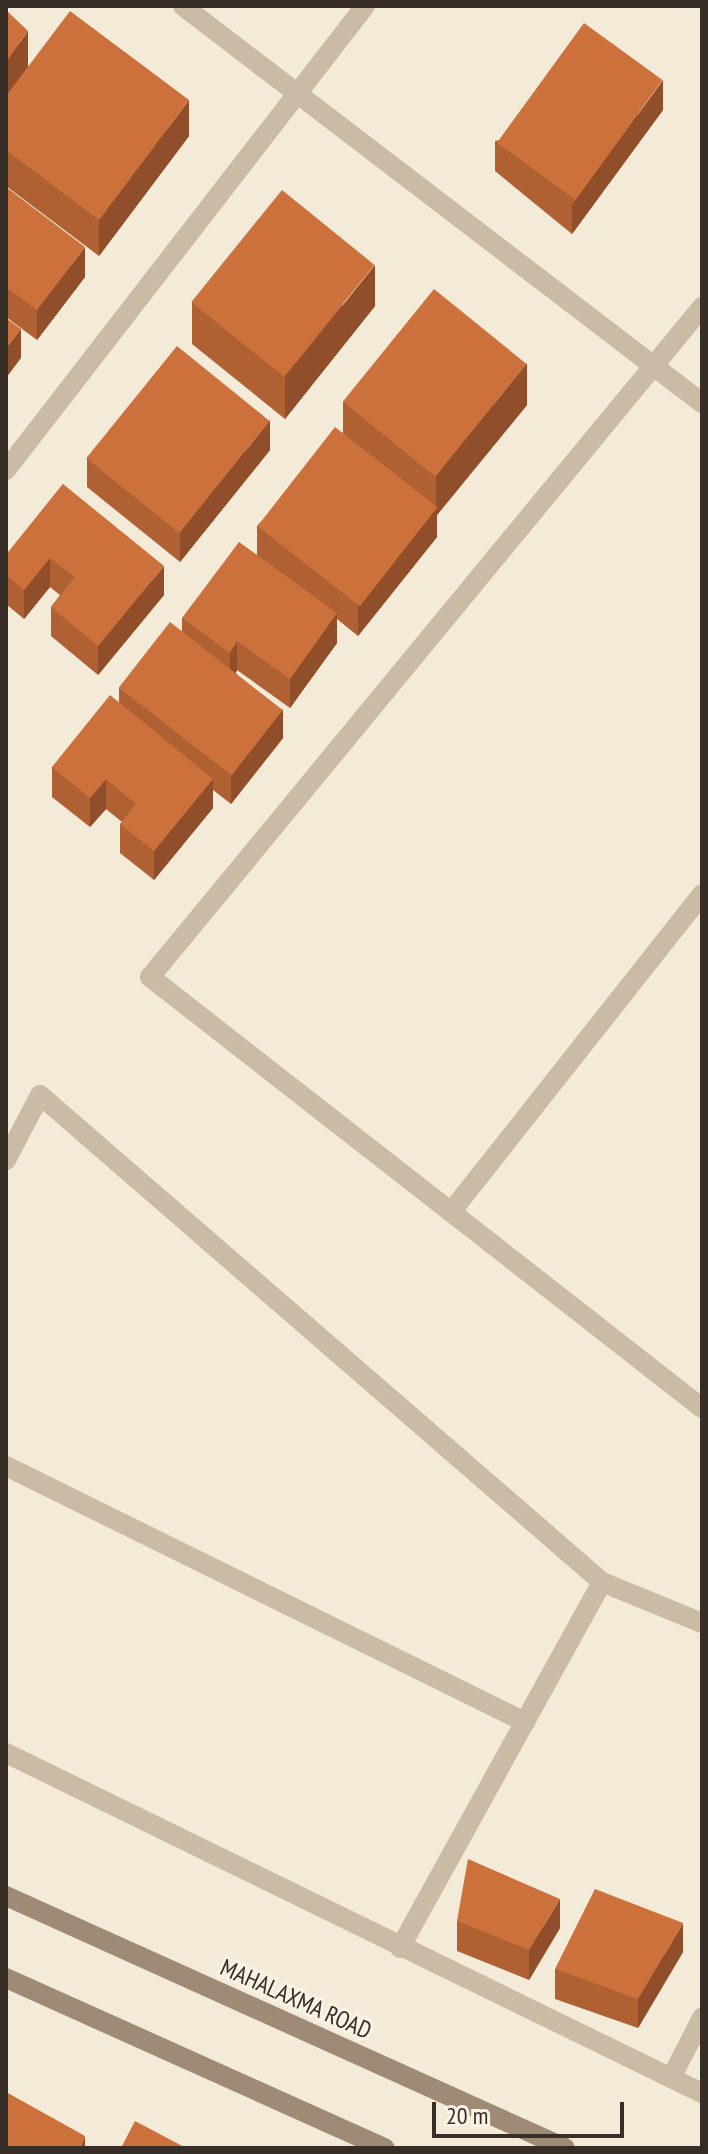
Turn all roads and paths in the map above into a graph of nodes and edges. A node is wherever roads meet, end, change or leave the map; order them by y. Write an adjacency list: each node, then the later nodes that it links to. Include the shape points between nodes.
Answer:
1 (183, 6): 3 (street)
2 (365, 6): 3 (street)
3 (297, 94): 5 (street); 7 (street)
4 (702, 307): 5 (street)
5 (653, 366): 6 (street); 10 (street, via 150,977)
6 (702, 403)
7 (6, 470)
8 (702, 894): 10 (street)
9 (6, 1160): 13 (street, via 40,1095)
10 (451, 1212): 11 (street)
11 (702, 1408)
12 (6, 1466): 15 (street)
13 (602, 1582): 14 (street); 15 (street)
14 (702, 1623)
15 (525, 1722): 18 (street)
16 (6, 1753): 18 (street)
17 (6, 1896): 24 (street, MAHALAXMA ROAD)
18 (400, 1948): 21 (street)
19 (6, 1978): 23 (street)
20 (702, 2018): 21 (street)
21 (671, 2078): 22 (street)
22 (702, 2093)
23 (385, 2148)
24 (565, 2148)

